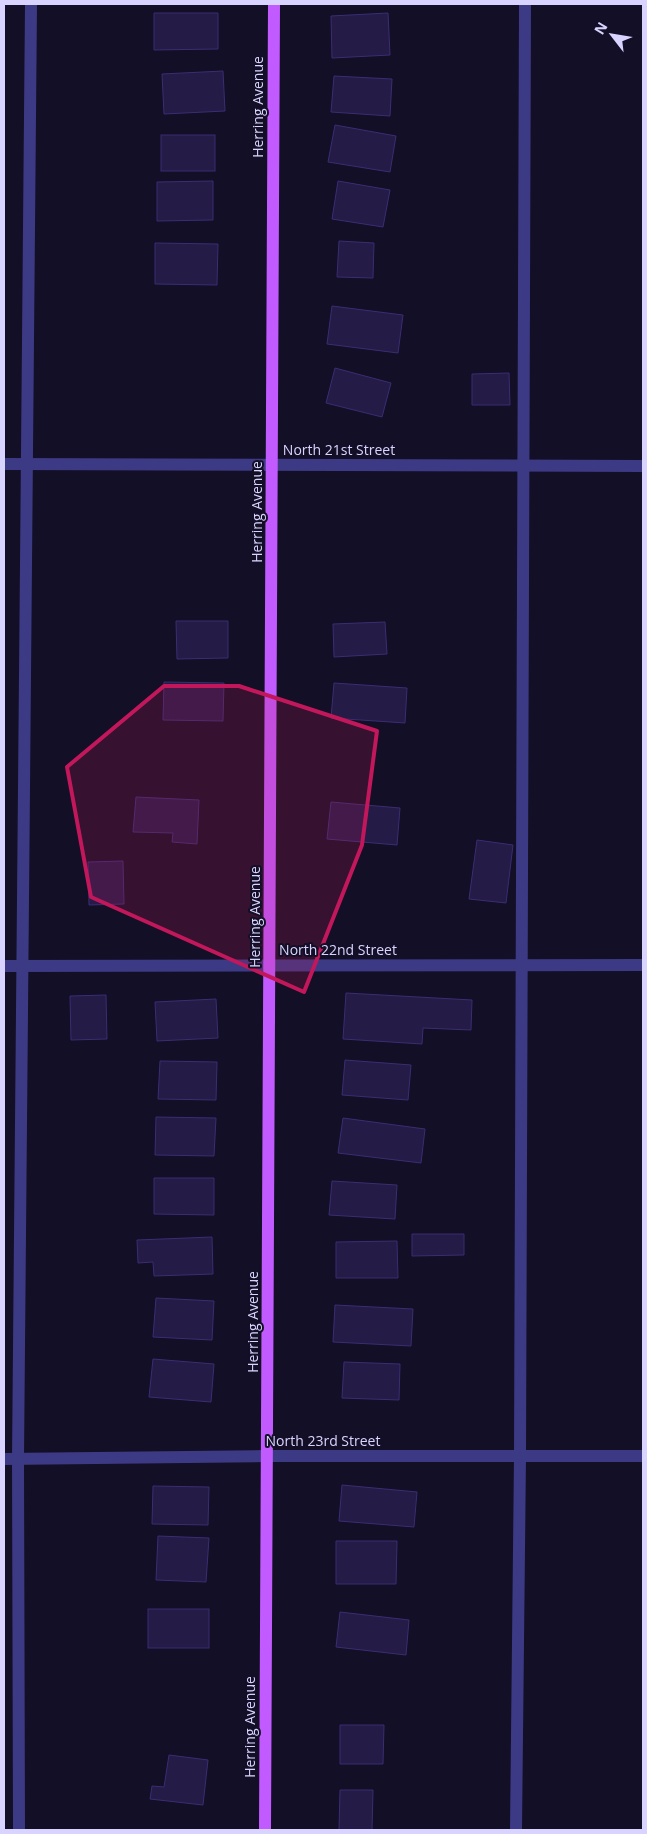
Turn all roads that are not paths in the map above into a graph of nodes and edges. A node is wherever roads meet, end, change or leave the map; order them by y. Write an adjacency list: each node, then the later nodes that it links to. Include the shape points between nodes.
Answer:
1 (31, 4): 5 (street)
2 (274, 4): 6 (main road, Herring Avenue)
3 (525, 4): 7 (street)
4 (4, 464): 5 (street, North 21st Street)
5 (26, 464): 6 (street, North 21st Street); 13 (street)
6 (272, 465): 7 (street, North 21st Street); 9 (main road, Herring Avenue)
7 (522, 466): 8 (street, North 21st Street); 10 (street)
8 (643, 466)
9 (270, 965): 10 (street, North 22nd Street); 13 (street, North 22nd Street); 14 (main road, Herring Avenue)
10 (522, 965): 11 (street, North 22nd Street); 15 (street)
11 (643, 965)
12 (4, 966): 13 (street, North 22nd Street)
13 (23, 966): 18 (street)
14 (267, 1456): 15 (street, North 23rd Street); 18 (street, North 23rd Street); 20 (main road, Herring Avenue)
15 (520, 1456): 16 (street, North 23rd Street); 21 (street)
16 (643, 1456)
17 (4, 1459): 18 (street, North 23rd Street)
18 (18, 1459): 19 (street)
19 (19, 1830)
20 (265, 1830)
21 (516, 1830)

